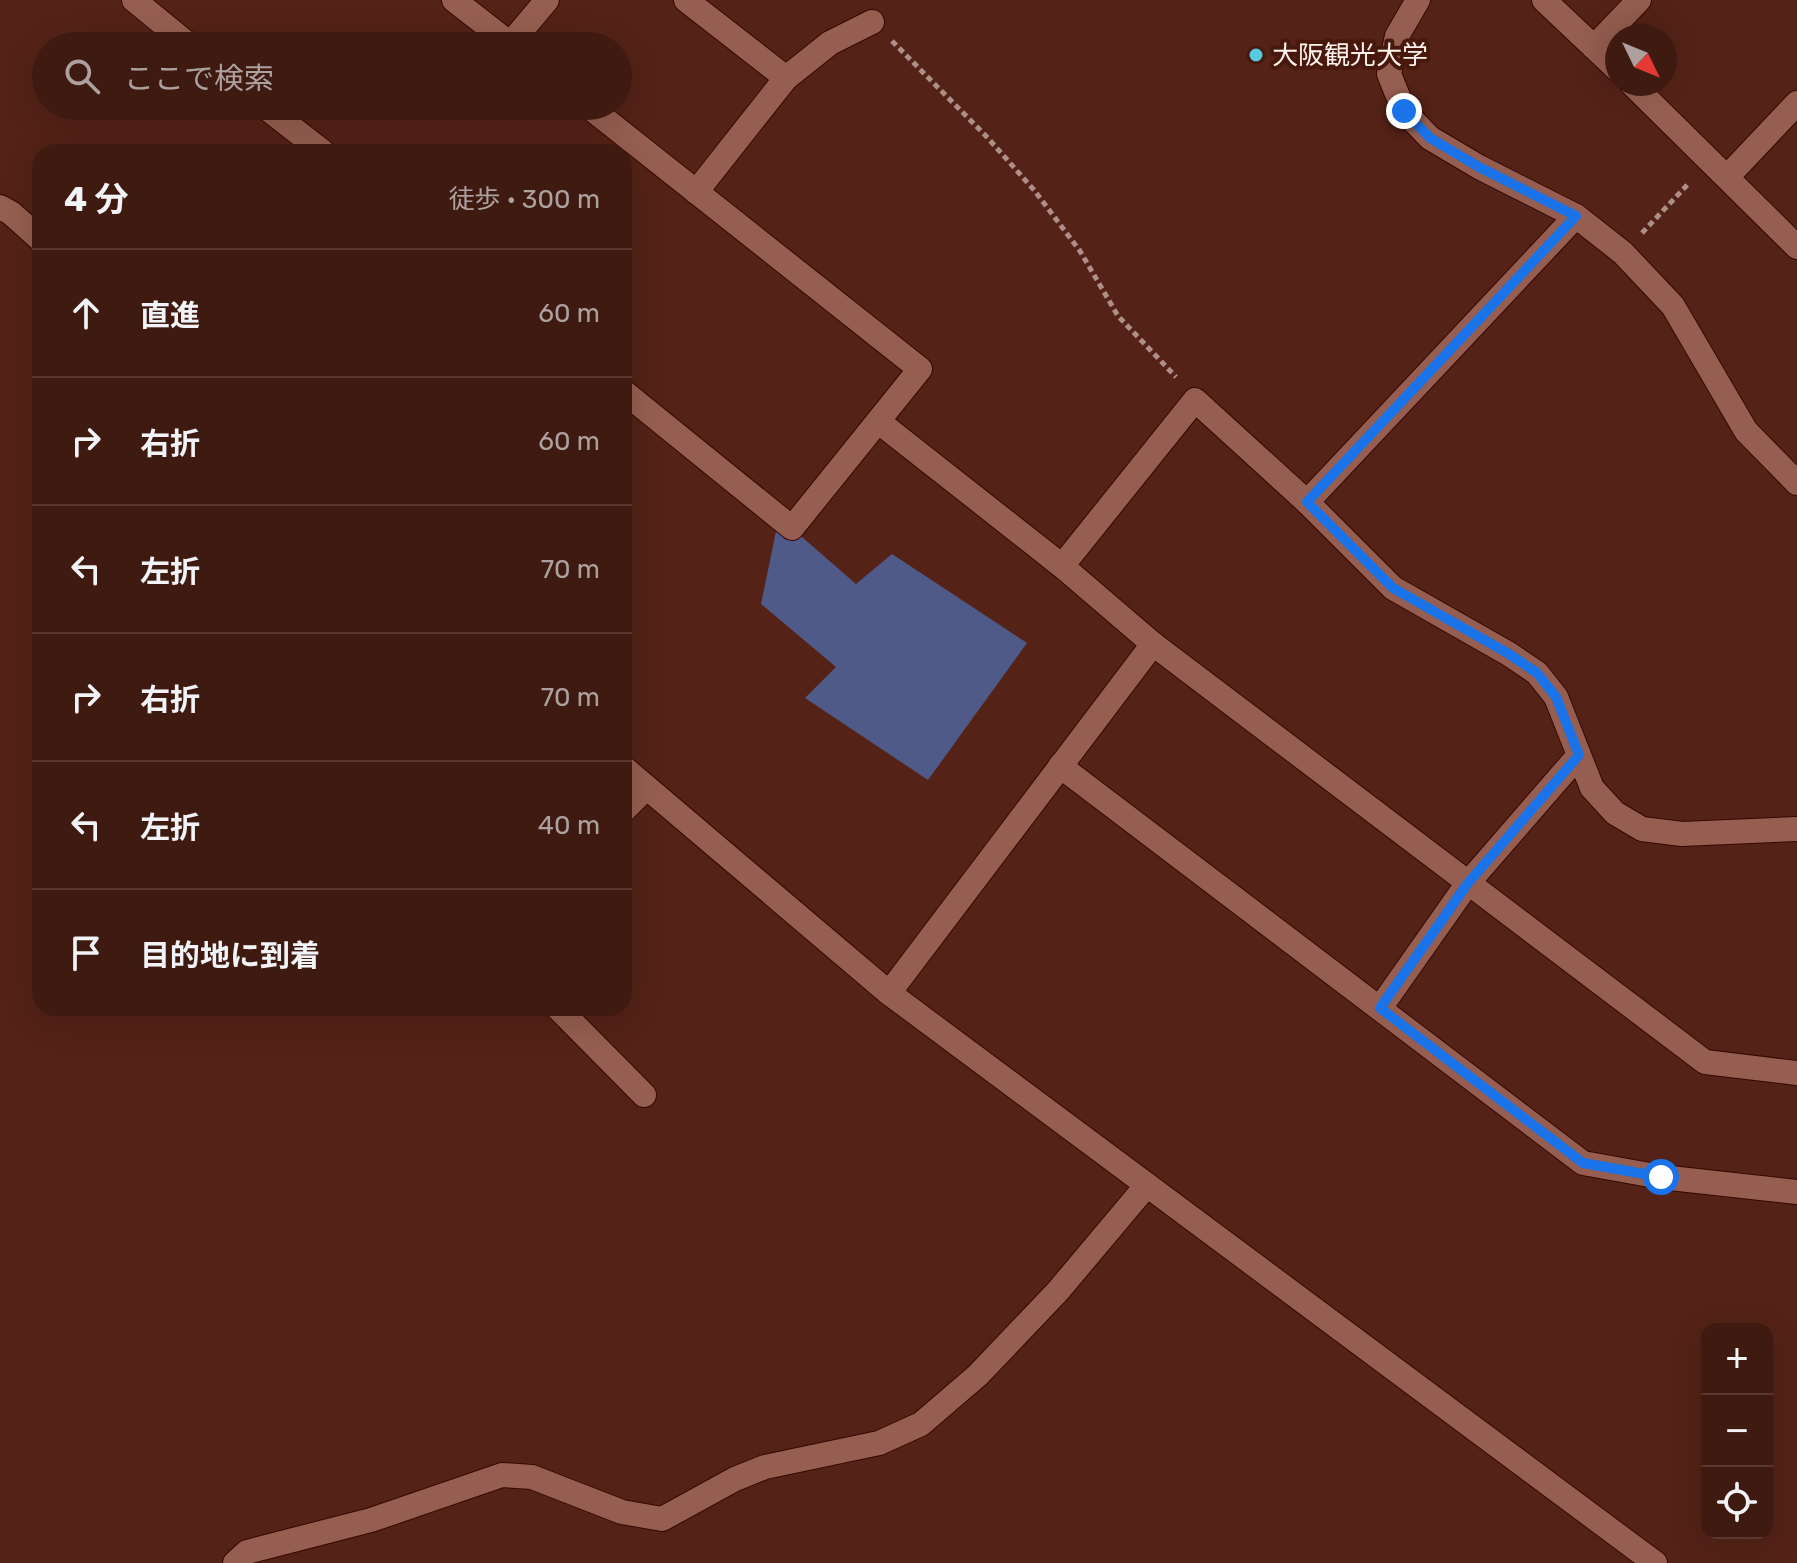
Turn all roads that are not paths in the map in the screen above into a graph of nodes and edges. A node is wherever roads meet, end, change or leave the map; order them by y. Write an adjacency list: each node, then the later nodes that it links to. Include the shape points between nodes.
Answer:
1 (134, 0): 9 (street)
2 (454, 0): 10 (street)
3 (547, 0): 11 (street)
4 (686, 0): 14 (street)
5 (1418, 0): 23 (street, via 1397,36 1389,74 1404,111 1430,138)
6 (1544, 0): 12 (street)
7 (1639, 0): 12 (street)
8 (872, 22): 14 (street, via 830,43)
9 (173, 32)
10 (495, 32)
11 (521, 32)
12 (1594, 47): 13 (street)
13 (1605, 58)
14 (786, 78): 21 (street)
15 (1644, 96): 20 (street)
16 (1797, 103): 20 (street)
17 (282, 120): 19 (street)
18 (606, 120): 21 (street)
19 (313, 144)
20 (1718, 169): 25 (street)
21 (696, 192): 27 (street, via 920,369)
22 (0, 207): 24 (street)
23 (1576, 216): 28 (street, via 1623,253 1673,306 1746,431); 29 (street)
24 (32, 232)
25 (1797, 247)
26 (632, 398): 27 (street, via 792,528)
27 (879, 422): 30 (street)
28 (1797, 483)
29 (1307, 502): 30 (street, via 1195,400); 32 (street, via 1393,588 1537,673 1556,697)
30 (1062, 566): 31 (street)
31 (1153, 644): 33 (street); 38 (street)
32 (1579, 755): 37 (street, via 1592,788 1615,813 1642,829 1682,834); 38 (street)
33 (1060, 766): 39 (street); 40 (street)
34 (632, 775): 35 (street)
35 (646, 788): 36 (street); 39 (street)
36 (632, 802)
37 (1797, 829)
38 (1468, 883): 40 (street); 42 (street, via 1705,1062)
39 (889, 993): 44 (street)
40 (1380, 1008): 45 (street, via 1583,1163)
41 (566, 1016): 43 (street)
42 (1797, 1073)
43 (644, 1095)
44 (1147, 1185): 46 (street, via 978,1375 921,1424 879,1443 765,1467 662,1519 622,1512 532,1477 502,1475 371,1520 247,1552); 47 (street)
45 (1797, 1192)
46 (235, 1563)
47 (1655, 1563)

